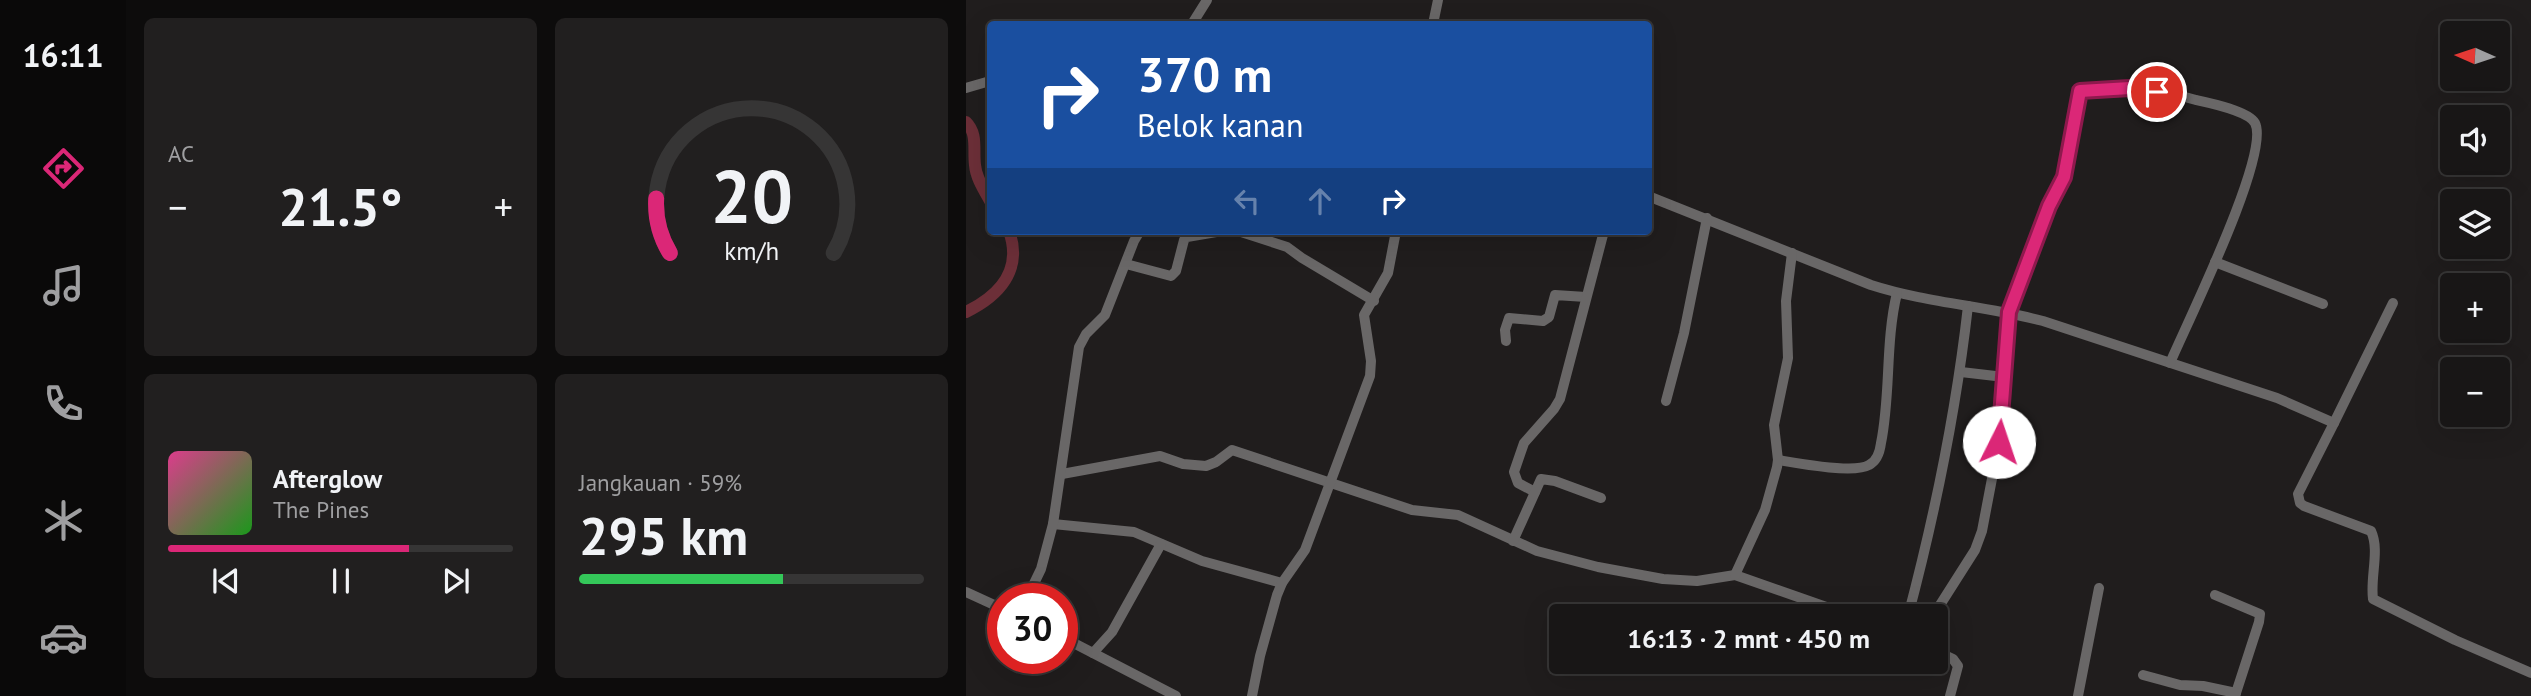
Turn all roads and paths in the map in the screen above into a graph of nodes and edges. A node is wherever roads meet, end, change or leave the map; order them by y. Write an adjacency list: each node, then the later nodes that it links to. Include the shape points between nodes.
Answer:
1 (1207, 0): 3 (street)
2 (1438, 0): 4 (street)
3 (1194, 21)
4 (1434, 21)
5 (987, 83): 6 (street)
6 (966, 88)
7 (1652, 197): 8 (street)
8 (1707, 218): 14 (street); 28 (street)
9 (1138, 235): 16 (street)
10 (1199, 235): 16 (street, via 1187,237 1177,271 1171,276)
11 (1250, 235): 19 (street, via 1287,247)
12 (1395, 235): 19 (street, via 1388,273)
13 (1603, 235): 18 (street)
14 (1792, 253): 17 (street); 30 (street, via 1786,301 1788,358 1774,425)
15 (2215, 262): 21 (street); 23 (street, via 2251,170 2257,129 2253,121 2183,96 2130,88 2084,90 2078,95 2064,177); 25 (street)
16 (1126, 264): 31 (street, via 1105,315 1079,347)
17 (1897, 293): 22 (street); 30 (street, via 1882,440 1876,459 1864,467 1817,467)
18 (1586, 297): 24 (street, via 1555,295 1549,317 1543,321 1509,318); 33 (street, via 1560,399 1525,441 1514,472 1516,481)
19 (1374, 302): 32 (street, via 1364,315 1370,376)
20 (2393, 303): 29 (street)
21 (2323, 304)
22 (1968, 306): 23 (street); 26 (street)
23 (2009, 312): 25 (street); 27 (street)
24 (1506, 341)
25 (2170, 363): 29 (street, via 2277,398)
26 (1961, 372): 27 (street); 46 (street, via 1950,442)
27 (2004, 377): 47 (street, via 1999,442 1982,531)
28 (1666, 401)
29 (2334, 423): 51 (street, via 2298,499 2304,506 2371,531 2375,543 2373,599)
30 (1778, 460): 38 (street, via 1765,510)
31 (1062, 474): 32 (street, via 1160,456 1206,466 1232,450); 35 (street)
32 (1331, 485): 36 (street, via 1421,513 1458,515); 40 (street, via 1305,550)
33 (1535, 492): 34 (street, via 1544,478); 36 (street)
34 (1601, 498)
35 (1053, 524): 37 (street, via 1120,529); 39 (street)
36 (1513, 541): 38 (street, via 1598,567 1663,579 1697,581)
37 (1161, 544): 40 (street, via 1202,561); 49 (street, via 1112,632)
38 (1735, 575): 45 (street)
39 (1034, 583)
40 (1282, 583): 55 (street)
41 (2099, 588): 57 (street)
42 (966, 592): 44 (street)
43 (2216, 595): 53 (street, via 2260,614)
44 (987, 602)
45 (1818, 604)
46 (1911, 604)
47 (1941, 604)
48 (1078, 645): 49 (street)
49 (1093, 653): 54 (street)
50 (1948, 657): 56 (street, via 1958,666)
51 (2531, 673)
52 (2143, 675): 53 (street)
53 (2236, 695)
54 (1176, 696)
55 (1252, 696)
56 (1950, 696)
57 (2078, 696)

